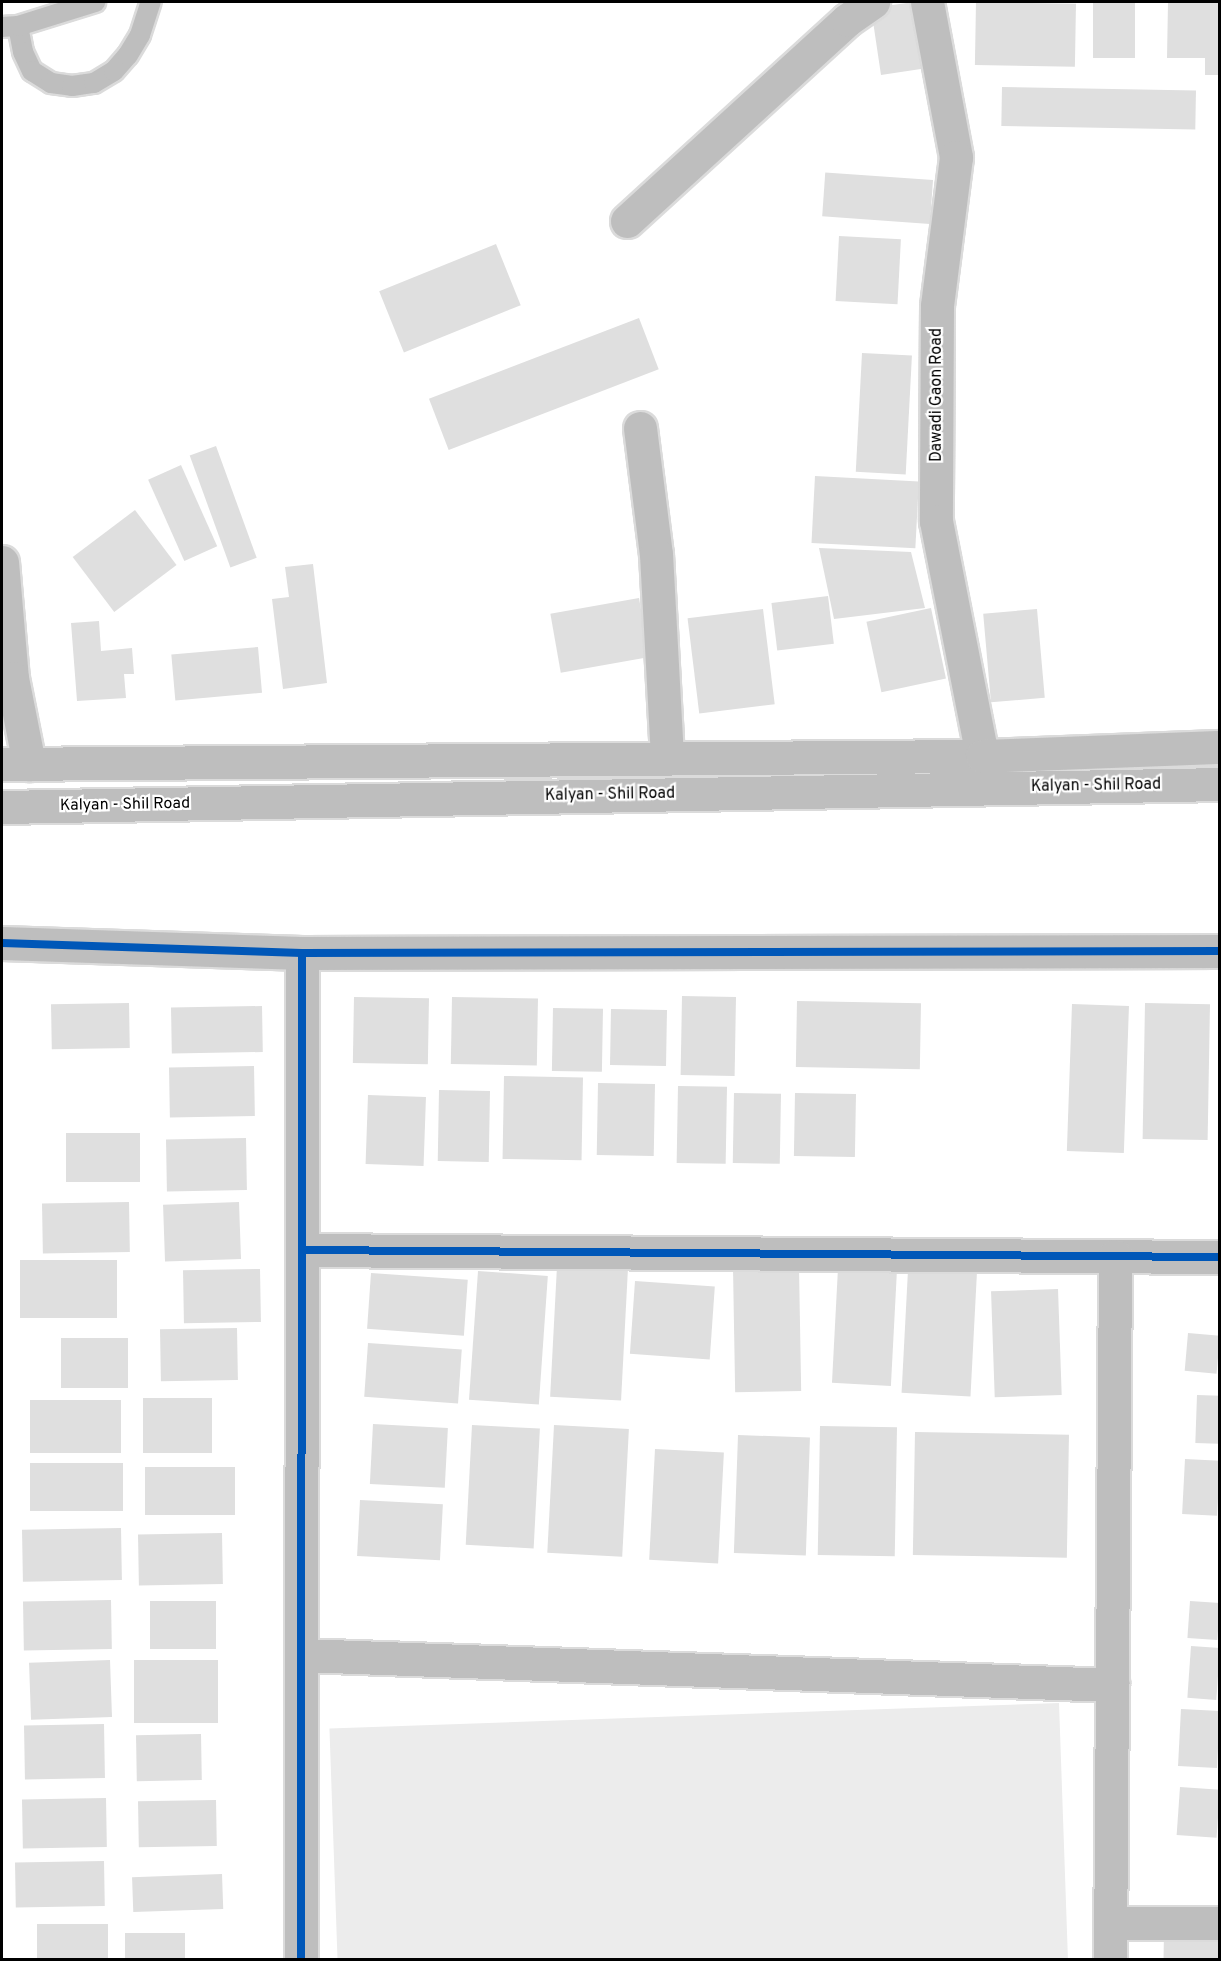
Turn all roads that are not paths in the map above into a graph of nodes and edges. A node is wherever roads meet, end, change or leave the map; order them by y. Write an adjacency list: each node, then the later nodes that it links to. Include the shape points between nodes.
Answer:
1 (95, 2): 5 (lane)
2 (151, 2): 5 (lane, via 140,35 128,55 94,83 51,83 32,70)
3 (873, 2): 6 (street, via 847,20)
4 (927, 2): 11 (street, Dawadi Gaon Road, via 956,158 937,306 936,521)
5 (10, 27)
6 (627, 221)
7 (640, 428): 12 (street, via 656,554)
8 (2, 562): 9 (street)
9 (5, 685): 13 (street)
10 (1220, 747): 11 (street, Kalyan - Shil Road)
11 (982, 756): 12 (street, Kalyan - Shil Road); 15 (street, Dawadi Gaon Road)
12 (667, 759): 13 (street, Kalyan - Shil Road)
13 (15, 764)
14 (1220, 783): 15 (street, Kalyan - Shil Road)
15 (983, 788): 16 (street, Kalyan - Shil Road)
16 (2, 807)
17 (2, 943): 19 (street)
18 (1220, 951): 19 (street)
19 (302, 952): 20 (street)
20 (304, 1250): 21 (street); 23 (street)
21 (1115, 1256): 22 (street); 24 (street)
22 (1220, 1257)
23 (302, 1654): 24 (street); 27 (street)
24 (1112, 1685): 25 (street)
25 (1110, 1923): 26 (street); 28 (street)
26 (1220, 1923)
27 (301, 1959)
28 (1110, 1959)

